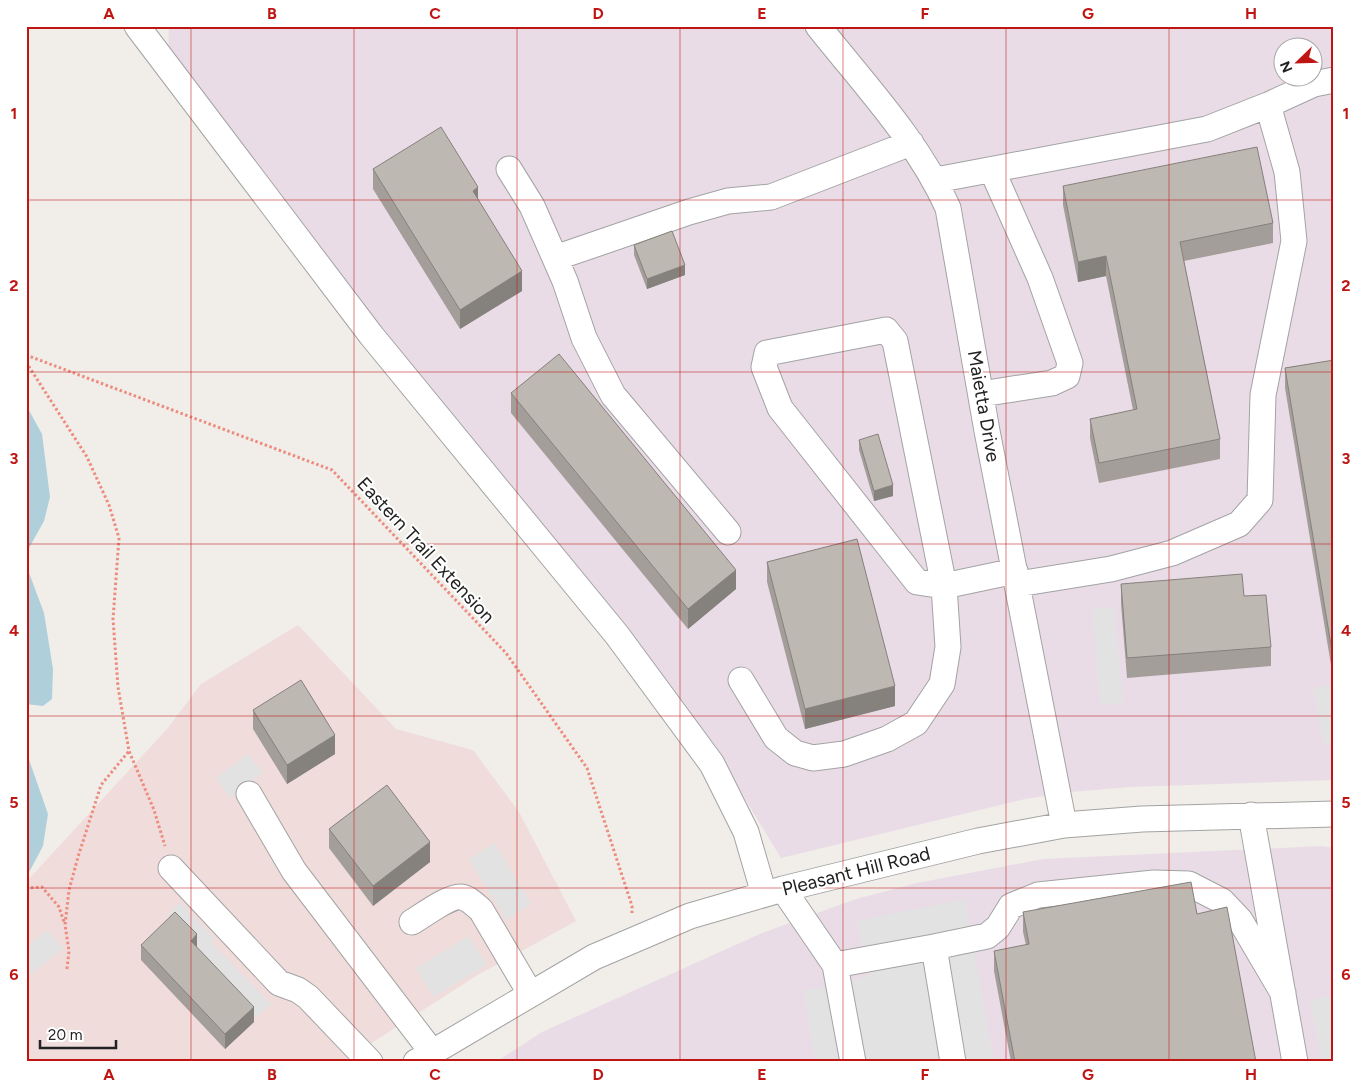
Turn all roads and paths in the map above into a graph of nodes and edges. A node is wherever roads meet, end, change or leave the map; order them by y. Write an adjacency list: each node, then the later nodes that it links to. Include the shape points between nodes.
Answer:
1 (137, 26): 24 (street, via 371,335 617,635 712,764)
2 (818, 26): 5 (street, Maietta Drive)
3 (1334, 80): 4 (street, via 1314,84)
4 (1268, 105): 7 (street, via 1207,129); 14 (street, via 1287,172 1294,241 1263,395 1260,500 1238,524 1172,553 1112,569)
5 (911, 143): 8 (street, Maietta Drive); 9 (street, via 771,197 728,201 689,212)
6 (509, 169): 9 (street, via 532,206)
7 (992, 170): 8 (street); 12 (street, via 1040,278 1070,363 1067,376 1052,383)
8 (936, 180): 12 (street, Maietta Drive, via 950,218)
9 (555, 258): 13 (street, via 584,338 613,395)
10 (26, 355): 27 (path, Eastern Trail Extension, via 332,470 506,653 588,768 632,906)
11 (26, 362): 17 (path, via 87,457 110,505 119,538 113,619 118,687)
12 (981, 394): 14 (street, Maietta Drive)
13 (728, 532)
14 (1016, 578): 15 (street); 21 (street, Maietta Drive)
15 (944, 586): 15 (street, via 894,341 886,330 767,353 764,368 780,408 917,582); 16 (street, via 948,647 942,684 916,723 887,739 844,754 813,758 795,753 776,738)
16 (741, 680)
17 (129, 751): 22 (path, via 154,810); 26 (path, via 101,785 69,890)
18 (249, 794): 33 (street, via 294,871)
19 (1334, 814): 20 (street, Pleasant Hill Road)
20 (1251, 815): 21 (street, Pleasant Hill Road); 32 (street)
21 (1064, 825): 24 (street, Pleasant Hill Road, via 978,841)
22 (171, 868): 34 (street, via 279,983 308,997)
23 (26, 888): 26 (path, via 42,888 59,907)
24 (774, 892): 27 (street, Pleasant Hill Road, via 690,916); 29 (street)
25 (412, 922): 31 (street, via 454,898 462,897 471,902 481,910)
26 (65, 925): 30 (path, via 69,951)
27 (632, 940): 31 (street, Pleasant Hill Road, via 594,956)
28 (934, 947): 29 (street); 32 (street, via 988,936 1011,906 1038,895 1154,883 1189,884 1222,901 1240,920); 36 (street)
29 (835, 965): 35 (street)
30 (67, 969)
31 (530, 993): 33 (street, Pleasant Hill Road)
32 (1283, 993): 37 (street)
33 (424, 1057)
34 (370, 1062)
35 (853, 1062)
36 (953, 1062)
37 (1295, 1062)

